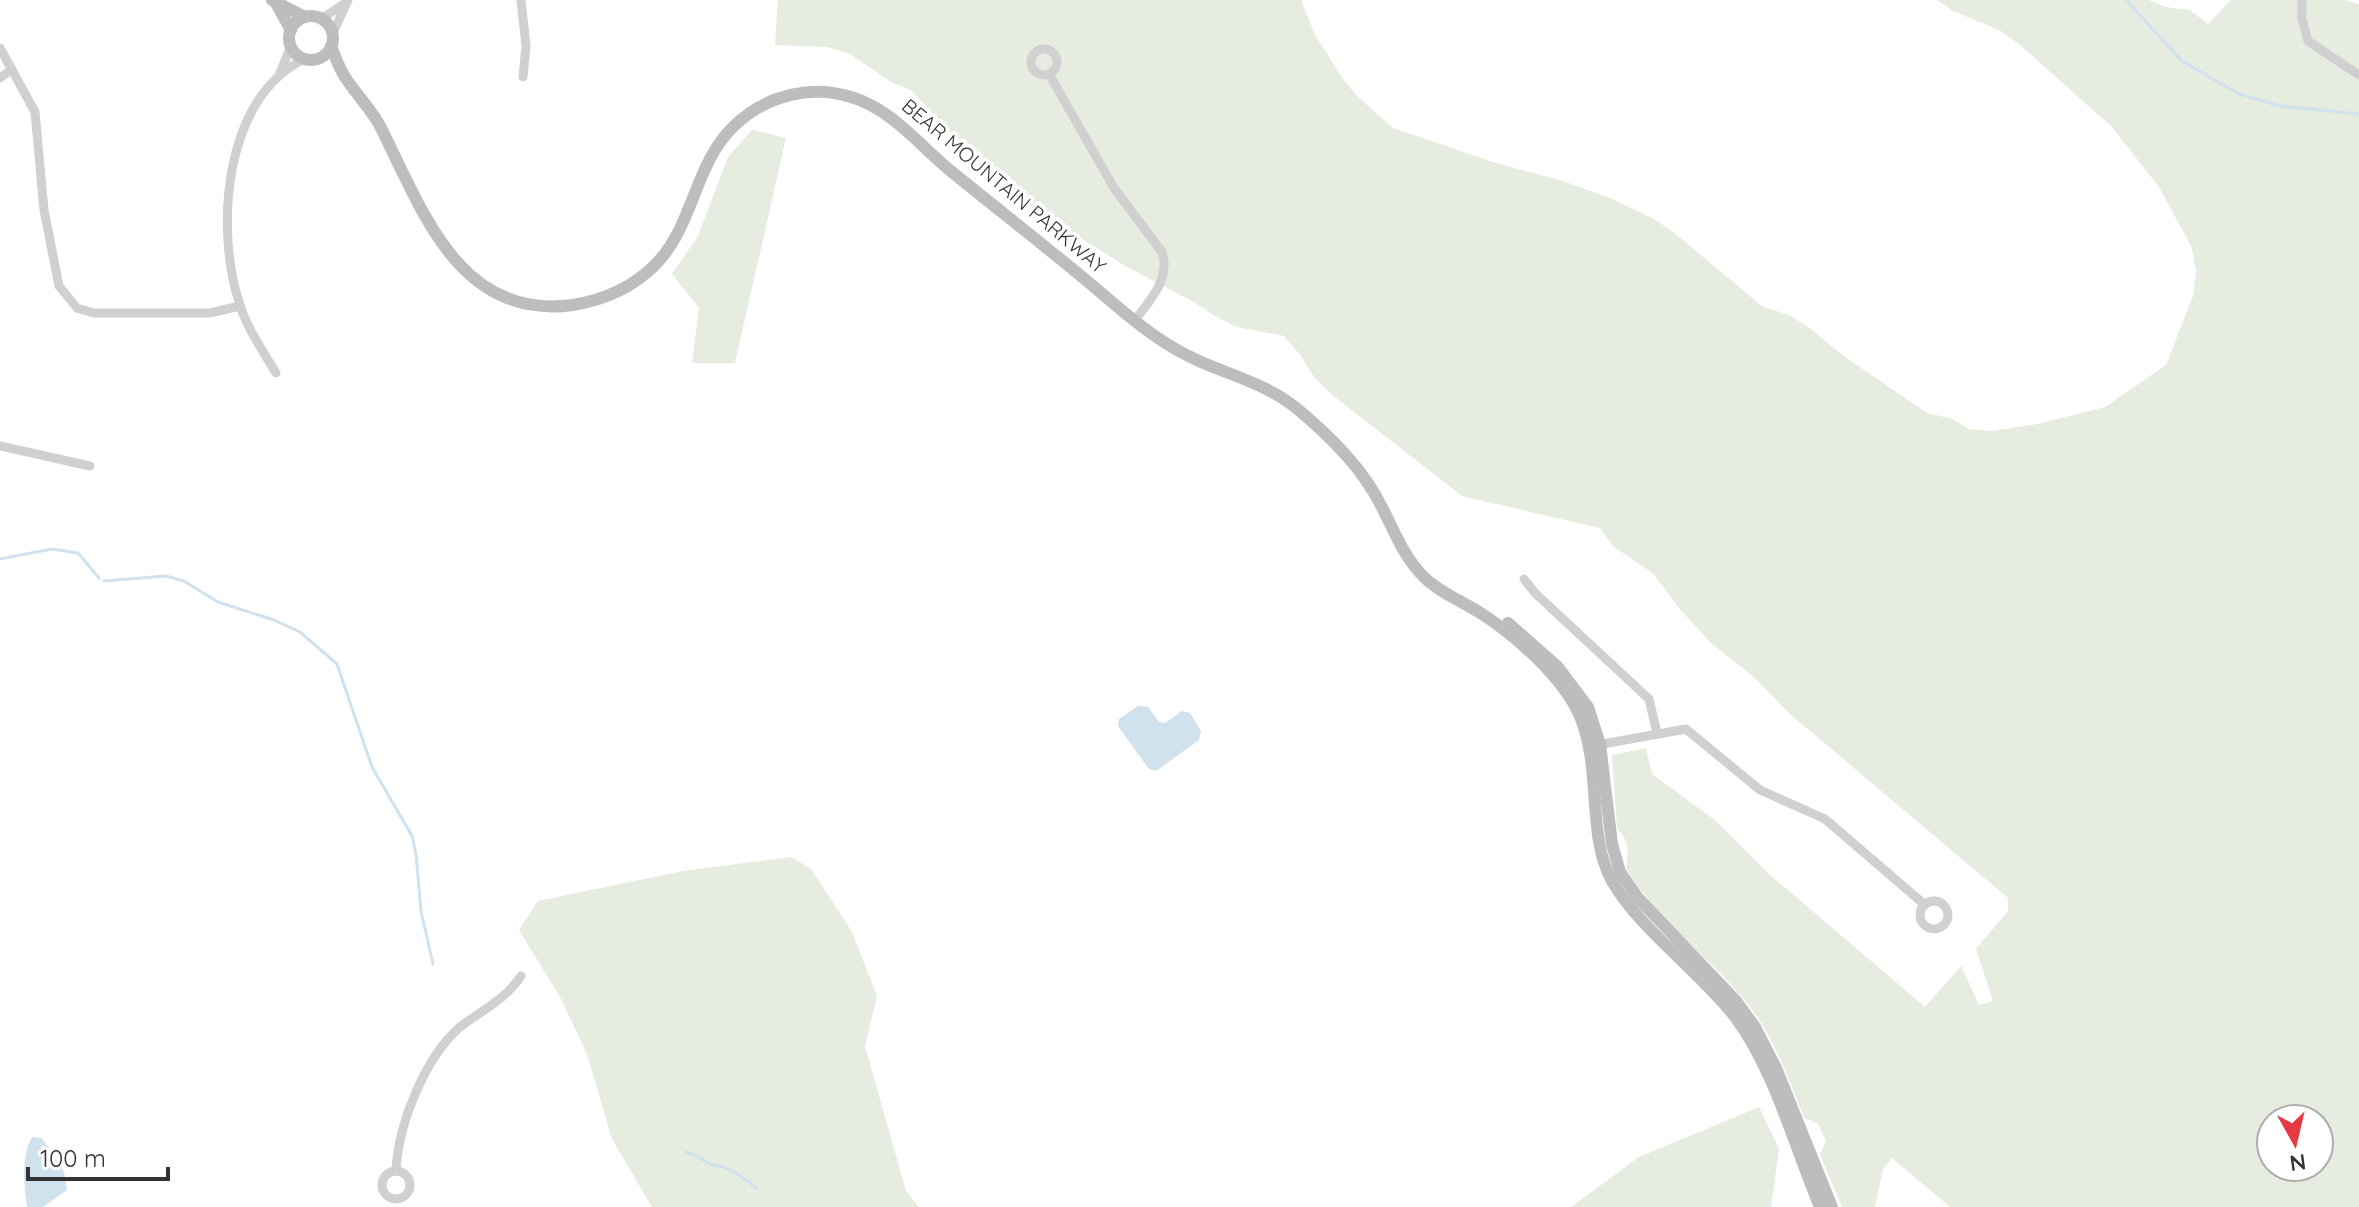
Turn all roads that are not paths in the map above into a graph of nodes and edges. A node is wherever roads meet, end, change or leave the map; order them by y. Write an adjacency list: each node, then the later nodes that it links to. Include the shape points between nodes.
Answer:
1 (521, 0): 17 (street)
2 (2302, 0): 15 (street, via 2308,41)
3 (274, 1): 5 (street); 7 (street)
4 (348, 1): 6 (street); 8 (street)
5 (305, 17): 6 (street); 7 (street)
6 (321, 19): 8 (street, via 329,24)
7 (291, 30): 9 (street)
8 (332, 39): 11 (street, via 329,51); 16 (street, BEAR MOUNTAIN PARKWAY)
9 (291, 46): 11 (street); 14 (street)
10 (0, 48): 12 (street)
11 (311, 59): 14 (street); 16 (street, BEAR MOUNTAIN PARKWAY)
12 (12, 69): 18 (street); 19 (street, via 35,112 56,278 70,303 94,313 210,313)
13 (1049, 74): 20 (street, via 1114,188 1165,260 1153,297)
14 (279, 75): 19 (street, via 248,123 228,188 226,241)
15 (2359, 75)
16 (345, 76): 20 (street, BEAR MOUNTAIN PARKWAY, via 375,117 445,249 472,278 506,298 543,306 578,304 632,283 659,261 678,235 711,156 734,126 783,97 825,92 860,99 887,114)
17 (523, 77)
18 (0, 78)
19 (240, 306): 21 (street)
20 (1134, 321): 26 (street, BEAR MOUNTAIN PARKWAY, via 1184,354 1266,386 1333,441 1364,477 1413,563 1491,610 1552,661 1579,692 1592,717)
21 (276, 373)
22 (0, 446): 23 (street)
23 (90, 466)
24 (1524, 579): 25 (street, via 1649,699)
25 (1657, 733): 26 (street); 27 (street, via 1692,733 1760,790 1825,819)
26 (1595, 745): 31 (street, BEAR MOUNTAIN PARKWAY, via 1602,852 1610,877 1629,905 1728,1008 1752,1043); 32 (street, BEAR MOUNTAIN PARKWAY, via 1620,872 1755,1027)
27 (1925, 905)
28 (521, 976): 29 (street, via 513,989 457,1030 438,1053 404,1125)
29 (396, 1171): 30 (street, via 409,1184); 30 (street, via 383,1178 382,1185)
30 (397, 1203)
31 (1820, 1207)
32 (1832, 1207)

